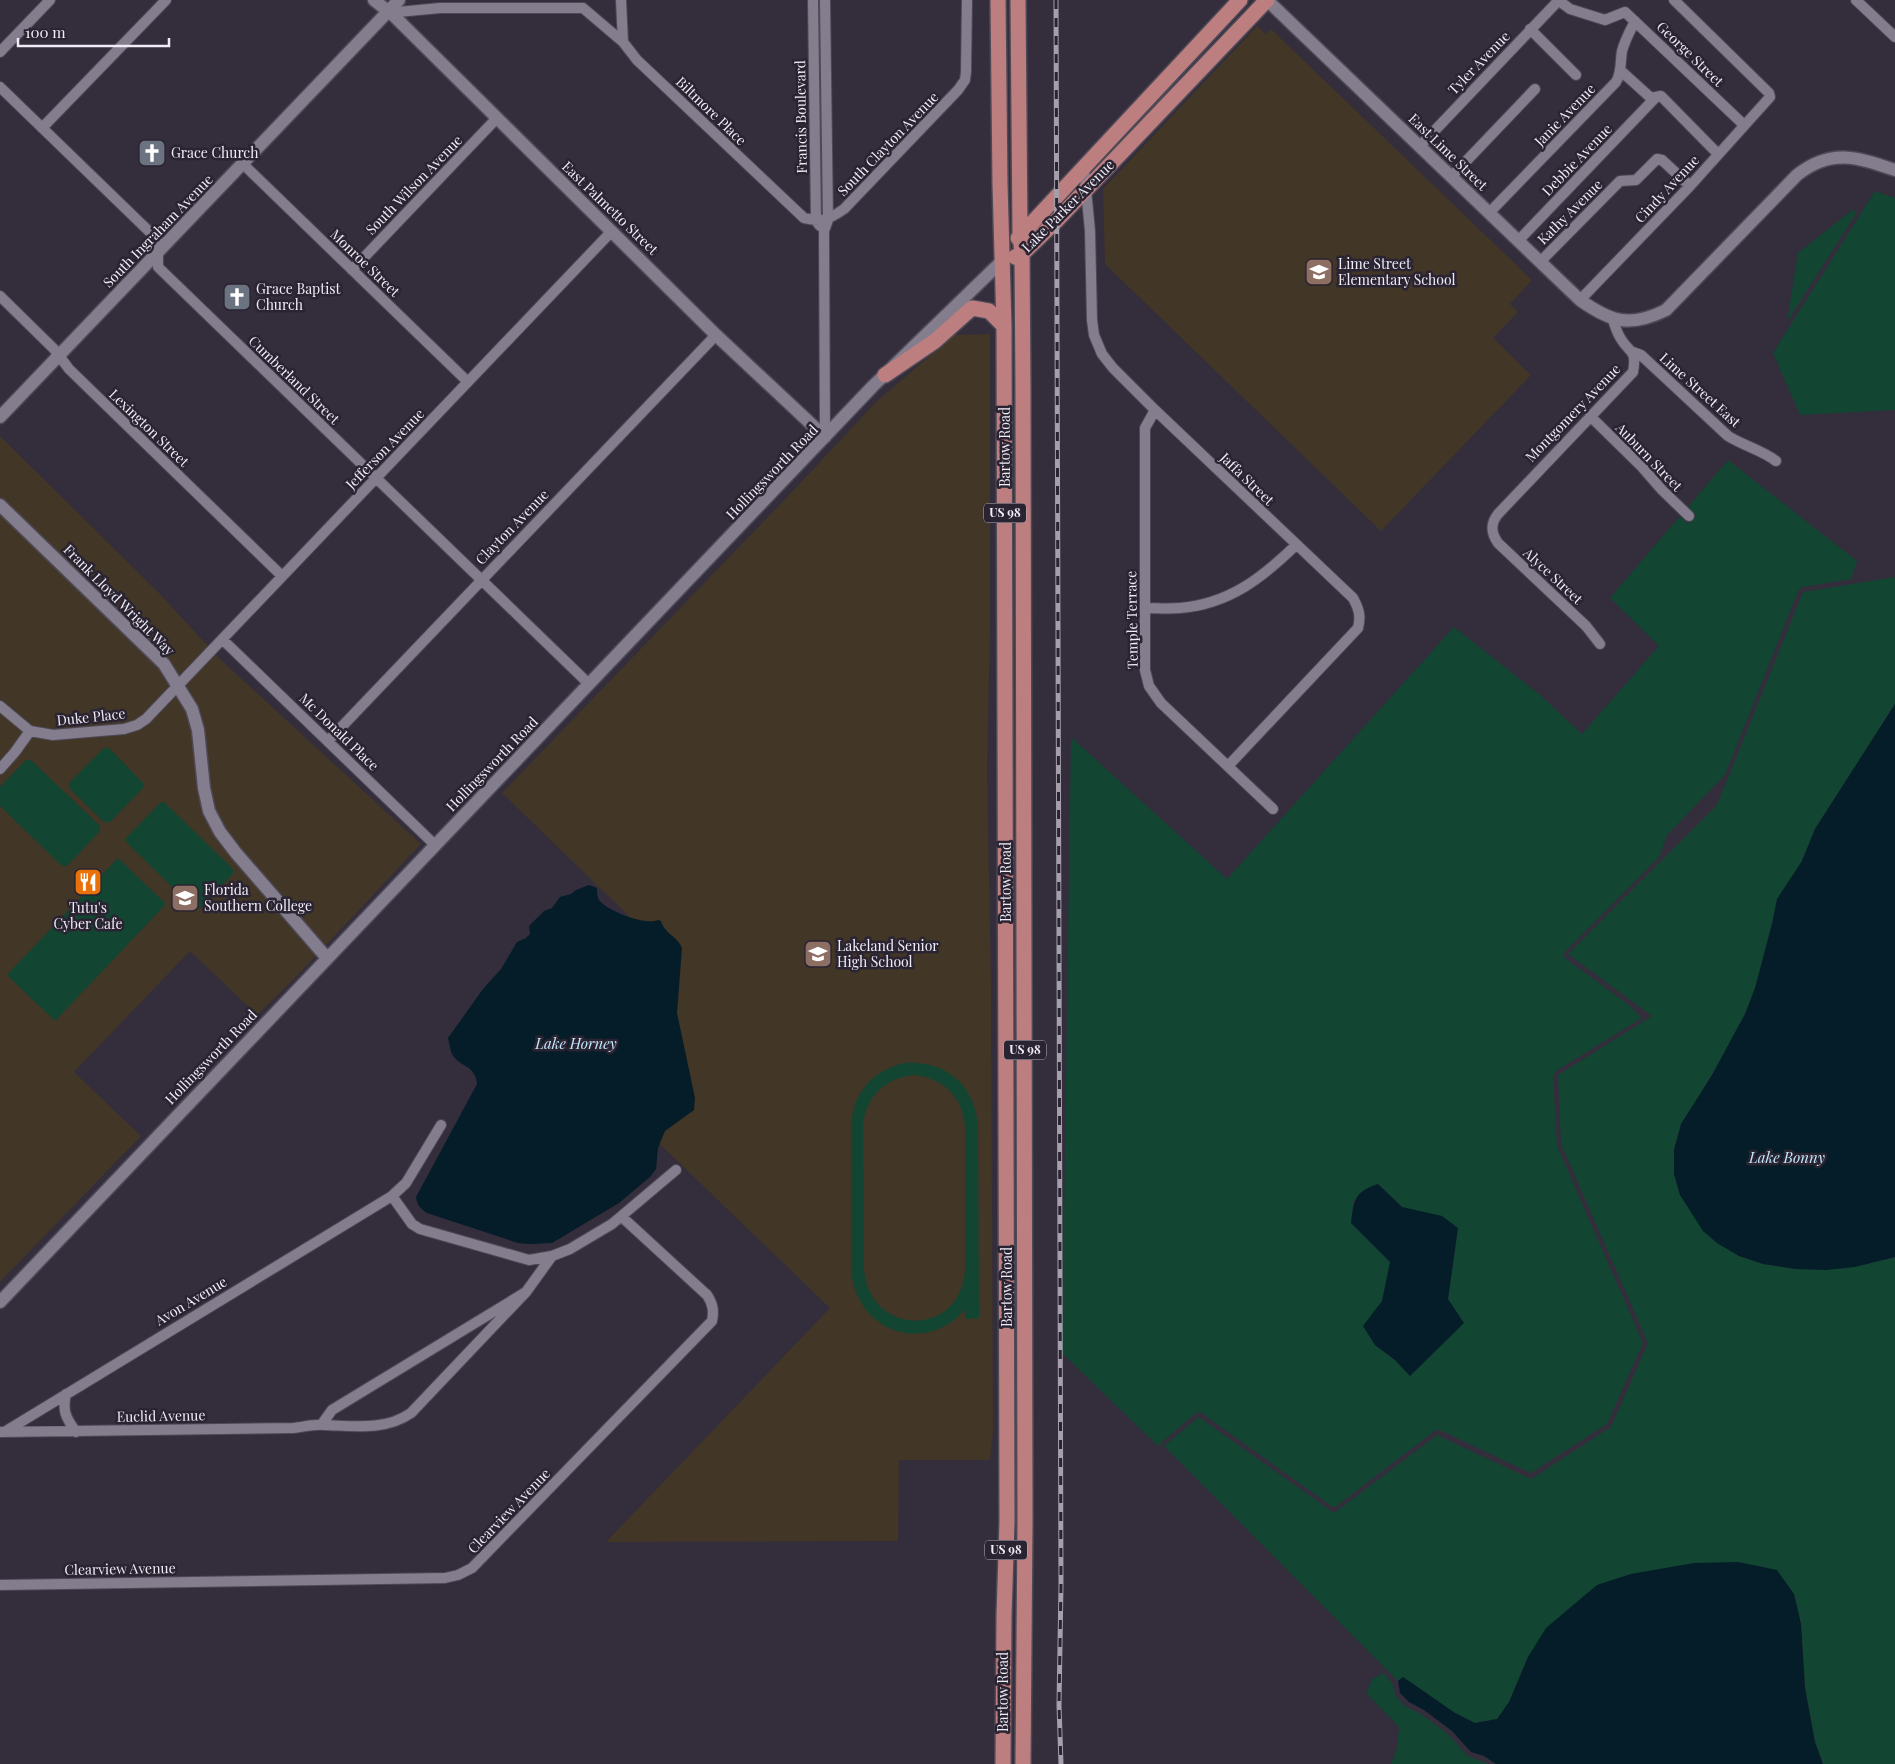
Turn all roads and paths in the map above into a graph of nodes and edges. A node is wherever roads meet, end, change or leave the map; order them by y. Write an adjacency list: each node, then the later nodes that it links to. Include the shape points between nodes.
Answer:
1 (50, 0): 23 (street)
2 (166, 0): 33 (street)
3 (374, 0): 18 (street, East Palmetto Street)
4 (399, 0): 18 (street, South Ingraham Avenue)
5 (592, 0): 17 (street)
6 (621, 0): 22 (street)
7 (813, 0): 25 (street, Francis Boulevard)
8 (825, 0): 26 (street, Francis Boulevard)
9 (967, 0): 43 (street, South Clayton Avenue, via 963,83 844,209)
10 (998, 0): 51 (main road, Bartow Road / US 98)
11 (1018, 0): 47 (main road, Bartow Road / US 98)
12 (1240, 0): 37 (main road, Lake Parker Avenue)
13 (1267, 0): 34 (street, East Lime Street); 41 (main road, Lake Parker Avenue)
14 (1558, 0): 19 (street, George Street, via 1570,9 1605,20 1625,12); 20 (street, Tyler Avenue)
15 (1674, 0): 32 (street, Cindy Avenue, via 1768,93 1770,97)
16 (1856, 0): 21 (street)
17 (583, 8): 18 (street, via 440,8); 22 (street, Biltmore Place)
18 (387, 13): 31 (street, East Palmetto Street, via 393,15); 36 (street, South Ingraham Avenue)
19 (1635, 21): 24 (street, Janie Avenue, via 1627,35); 32 (street, George Street)
20 (1530, 29): 27 (street); 34 (street, Tyler Avenue)
21 (1895, 37)
22 (623, 42): 44 (street, Biltmore Place, via 637,60 804,218)
23 (0, 52)
24 (1620, 70): 30 (street, via 1651,98); 42 (street, Janie Avenue, via 1616,82)
25 (814, 72): 26 (street); 44 (street, Francis Boulevard)
26 (826, 72): 43 (street, Francis Boulevard)
27 (1576, 75)
28 (0, 87): 33 (street, Cumberland Street)
29 (1535, 89): 39 (street)
30 (1656, 97): 35 (street, via 1661,96); 48 (street, Debbie Avenue)
31 (496, 119): 46 (street, East Palmetto Street); 53 (street, South Wilson Avenue)
32 (1744, 125): 35 (street, Cindy Avenue)
33 (42, 128): 49 (street, Cumberland Street, via 158,240)
34 (1420, 146): 39 (street, East Lime Street)
35 (1718, 154): 40 (street, Cindy Avenue)
36 (243, 164): 49 (street, South Ingraham Avenue); 53 (street, Monroe Street)
37 (1084, 168): 41 (street, Jaffa Street); 47 (main road, Lake Parker Avenue)
38 (1895, 170): 56 (street, via 1850,157 1832,157 1816,162 1802,172 1666,310 1632,321)
39 (1451, 177): 42 (street, East Lime Street)
40 (1690, 186): 52 (street, Kathy Avenue, via 1657,159 1636,180 1620,181); 55 (street, Cindy Avenue)
41 (1085, 190): 50 (main road, Lake Parker Avenue); 63 (street, Jaffa Street, via 1094,335 1107,361)
42 (1489, 213): 48 (street, East Lime Street)
43 (828, 220): 44 (street); 45 (street, Francis Boulevard)
44 (816, 221): 45 (street)
45 (824, 230): 66 (street, Francis Boulevard)
46 (612, 231): 58 (street, East Palmetto Street); 62 (street, Jefferson Avenue)
47 (1020, 234): 50 (main road, Bartow Road / US 98); 51 (main road, Lake Parker Avenue)
48 (1518, 241): 52 (street, East Lime Street)
49 (157, 253): 60 (street, South Ingraham Avenue); 68 (street, Cumberland Street, via 158,267)
50 (1022, 254): 51 (main road, Lake Parker Avenue); 87 (main road, Bartow Road / US 98)
51 (1003, 260): 57 (main road, Bartow Road / US 98); 61 (street, Hollingsworth Road)
52 (1540, 262): 55 (street, East Lime Street)
53 (352, 270): 62 (street, Monroe Street)
54 (0, 296): 60 (street, Lexington Street)
55 (1580, 300): 56 (street, East Lime Street)
56 (1613, 320): 59 (street, Montgomery Avenue, via 1622,340)
57 (1004, 326): 61 (main road, via 989,311 972,308 935,341); 88 (main road, Bartow Road / US 98)
58 (716, 335): 66 (street, East Palmetto Street); 74 (street, Clayton Avenue)
59 (1633, 352): 64 (street, Montgomery Avenue, via 1633,372); 67 (street, Lime Street East, via 1641,355 1728,436)
60 (59, 356): 65 (street, South Ingraham Avenue); 73 (street, Lexington Street)
61 (885, 375): 66 (street, Hollingsworth Road)
62 (468, 382): 68 (street, Jefferson Avenue)
63 (1156, 410): 72 (street, Jaffa Street); 75 (street, Temple Terrace, via 1145,428)
64 (1590, 416): 70 (street, Auburn Street); 71 (street, Montgomery Avenue, via 1498,514)
65 (0, 417)
66 (825, 437): 78 (street, Hollingsworth Road)
67 (1776, 461)
68 (375, 478): 73 (street, Jefferson Avenue); 74 (street, Cumberland Street)
69 (0, 505): 79 (street, Frank Lloyd Wright Way, via 164,664)
70 (1689, 516)
71 (1492, 528): 77 (street, Alyce Street, via 1498,543 1586,626)
72 (1296, 545): 75 (street, via 1262,576 1226,597 1181,608); 83 (street, Jaffa Street, via 1353,598 1360,618 1358,628)
73 (282, 576): 76 (street, Jefferson Avenue)
74 (481, 580): 78 (street, Cumberland Street); 82 (street, Clayton Avenue)
75 (1145, 608): 83 (street, Temple Terrace, via 1145,670 1149,686 1161,703)
76 (223, 640): 79 (street, Jefferson Avenue); 82 (street, Mc Donald Place)
77 (1600, 644)
78 (589, 684): 86 (street, Hollingsworth Road)
79 (178, 687): 81 (street, Duke Place, via 146,719 124,729 53,735); 89 (street, Frank Lloyd Wright Way, via 192,709 209,811 220,832)
80 (0, 706): 81 (street)
81 (30, 731): 84 (street)
82 (329, 740): 86 (street, Mc Donald Place)
83 (1228, 766): 85 (street, Temple Terrace)
84 (0, 769)
85 (1273, 810)
86 (435, 845): 89 (street, Hollingsworth Road)
87 (1024, 945): 88 (street); 103 (main road, Bartow Road / US 98)
88 (1006, 946): 102 (main road, Bartow Road / US 98, via 1007,1522)
89 (327, 958): 96 (street, Hollingsworth Road)
90 (441, 1125): 92 (street, Avon Avenue, via 406,1183)
91 (676, 1170): 93 (street)
92 (392, 1196): 94 (street, via 412,1224 420,1229 529,1260); 97 (street, Avon Avenue)
93 (622, 1217): 94 (street, via 570,1249); 101 (street, Clearview Avenue, via 707,1296 714,1311 712,1321 472,1568 445,1578)
94 (552, 1256): 95 (street, Euclid Avenue)
95 (526, 1292): 98 (street, Euclid Avenue, via 332,1410); 98 (street, Euclid Avenue, via 400,1421 383,1425)
96 (2, 1298)
97 (66, 1394): 99 (street, Avon Avenue); 100 (street, via 67,1419)
98 (322, 1424): 100 (street, Euclid Avenue, via 293,1428)
99 (3, 1432): 100 (street, Euclid Avenue)
100 (76, 1432)
101 (0, 1585)
102 (1003, 1714): 103 (street); 104 (main road, Bartow Road / US 98)
103 (1023, 1714): 105 (main road, Bartow Road / US 98)
104 (1003, 1764)
105 (1023, 1764)

